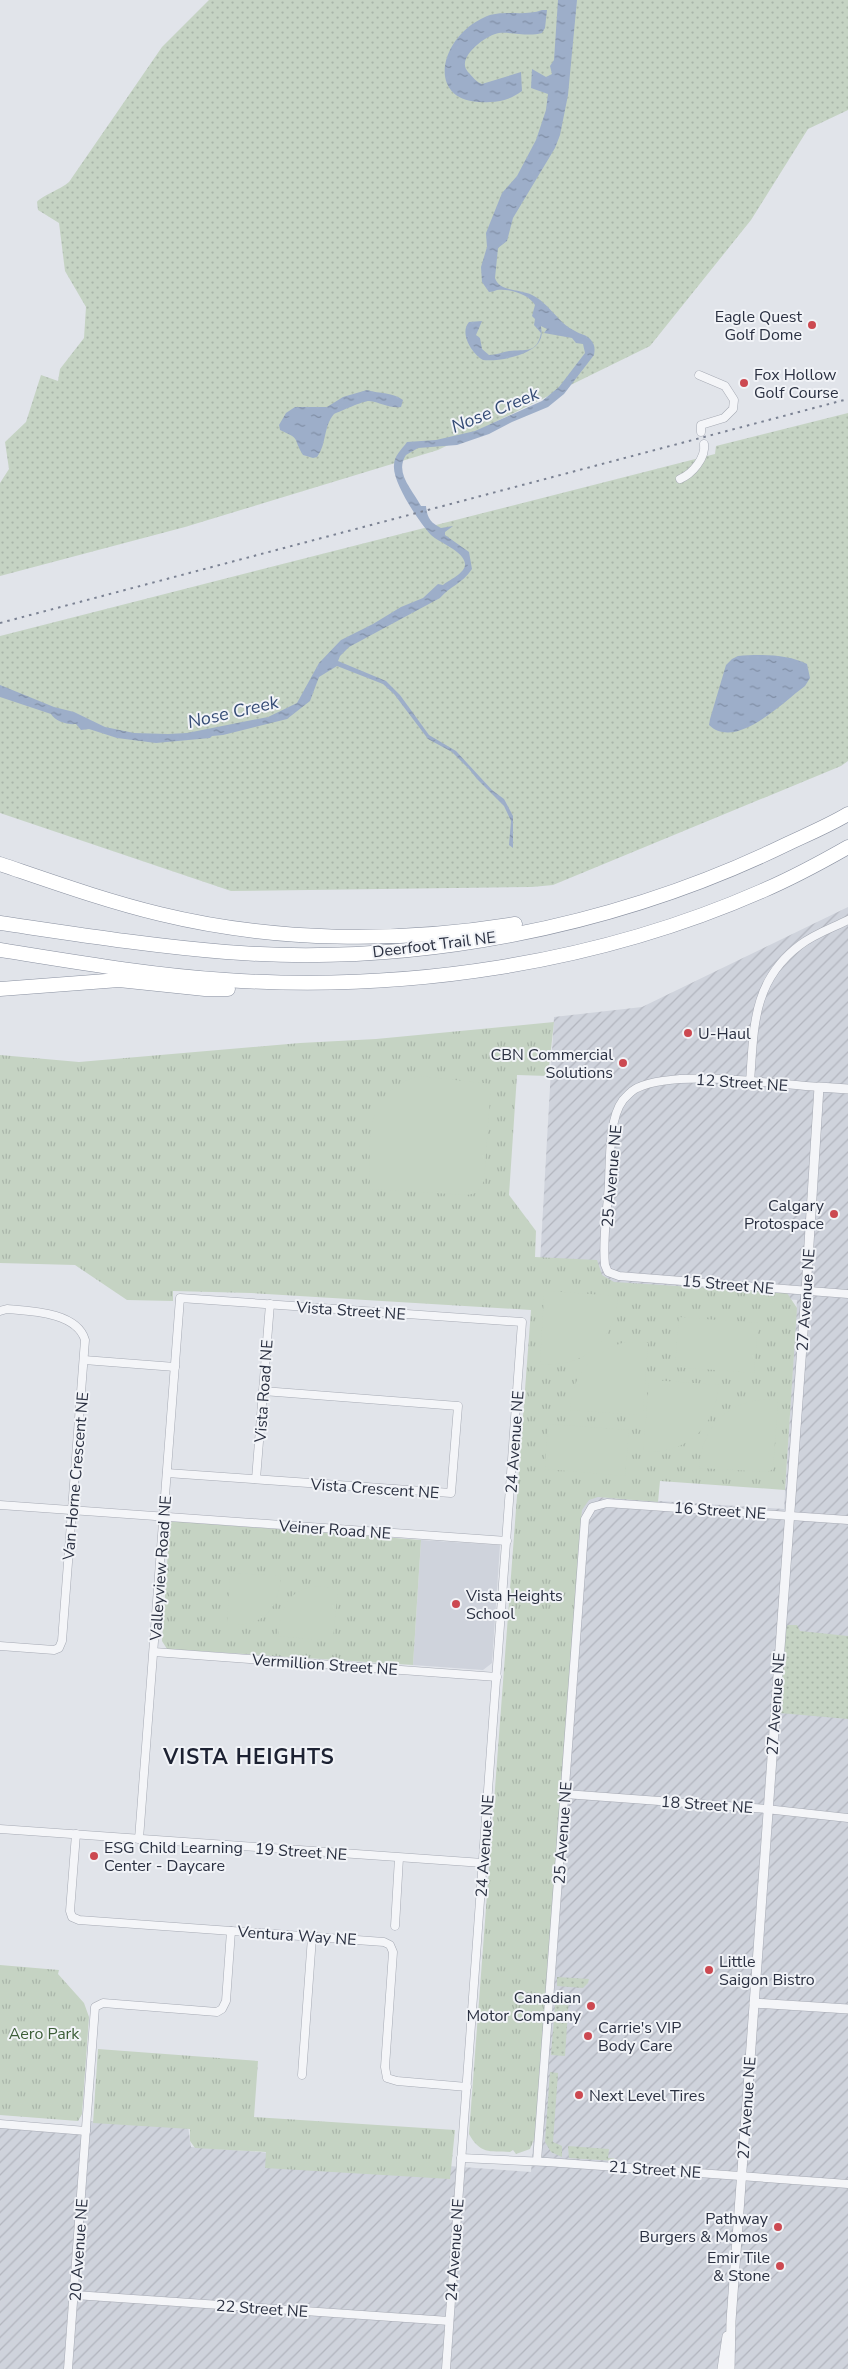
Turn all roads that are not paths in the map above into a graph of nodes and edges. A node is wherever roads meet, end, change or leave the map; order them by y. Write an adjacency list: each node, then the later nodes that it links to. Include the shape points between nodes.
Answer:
1 (699, 374): 2 (street, via 726,386 734,400 733,409 724,418 701,425)
2 (701, 432)
3 (704, 444): 4 (street, via 705,450 690,476)
4 (680, 479)
5 (848, 814): 8 (highway, Deerfoot Trail NE, via 753,861 683,890)
6 (848, 849): 11 (highway, Deerfoot Trail NE, via 762,891 683,922)
7 (0, 864): 8 (highway, via 161,914 246,930 303,936 427,934 506,926)
8 (619, 907): 10 (highway, Deerfoot Trail NE, via 560,925 480,940 342,954 227,952)
9 (848, 920): 14 (street, via 801,944 779,966 764,988 756,1013)
10 (0, 923)
11 (608, 943): 12 (highway, Deerfoot Trail NE, via 571,953 452,974 336,982 182,977); 13 (highway, via 579,957 422,985 205,989 119,980)
12 (0, 950)
13 (0, 990)
14 (750, 1082): 15 (street, 12 Street NE); 16 (street, 12 Street NE, via 692,1078)
15 (819, 1087): 17 (street, 12 Street NE); 19 (street, 27 Avenue NE)
16 (637, 1088): 18 (street, 25 Avenue NE, via 622,1102 611,1143 604,1258)
17 (848, 1089)
18 (608, 1272): 19 (street, 15 Street NE, via 619,1276)
19 (806, 1290): 20 (street, 15 Street NE); 33 (street, 27 Avenue NE)
20 (848, 1294)
21 (180, 1298): 22 (street, Vista Street NE); 26 (street, Valleyview Road NE)
22 (270, 1304): 24 (street, Vista Street NE); 27 (street, Vista Road NE)
23 (0, 1311): 25 (street, Van Horne Crescent NE, via 42,1312 62,1318 84,1335)
24 (522, 1322): 36 (street, 24 Avenue NE)
25 (84, 1360): 26 (street); 32 (street, Van Horne Crescent NE)
26 (175, 1367): 28 (street, Valleyview Road NE)
27 (263, 1391): 29 (street, Vista Road NE); 29 (street, Vista Crescent NE, via 458,1406 451,1493)
28 (168, 1473): 29 (street, Vista Crescent NE); 34 (street, Valleyview Road NE)
29 (256, 1479)
30 (0, 1505): 32 (street, Veiner Road NE)
31 (592, 1507): 33 (street, 16 Street NE, via 607,1503); 40 (street, 25 Avenue NE, via 585,1519)
32 (72, 1510): 34 (street, Veiner Road NE); 37 (street, Van Horne Crescent NE, via 61,1645 54,1650)
33 (789, 1515): 35 (street, 16 Street NE); 41 (street, 27 Avenue NE)
34 (164, 1517): 36 (street, Veiner Road NE); 38 (street, Valleyview Road NE)
35 (848, 1520)
36 (507, 1541): 39 (street, 24 Avenue NE)
37 (0, 1646)
38 (154, 1652): 39 (street, Vermillion Street NE); 45 (street, Valleyview Road NE)
39 (497, 1676): 47 (street, 24 Avenue NE)
40 (565, 1794): 41 (street, 18 Street NE); 58 (street, 25 Avenue NE)
41 (766, 1809): 42 (street, 18 Street NE); 51 (street, 27 Avenue NE)
42 (848, 1818)
43 (0, 1829): 44 (street, 19 Street NE)
44 (76, 1834): 45 (street, 19 Street NE); 49 (street, Ventura Way NE, via 72,1917)
45 (139, 1839): 46 (street, 19 Street NE)
46 (399, 1858): 47 (street, 19 Street NE); 48 (street)
47 (483, 1863): 54 (street, 24 Avenue NE)
48 (395, 1926)
49 (231, 1931): 50 (street, Ventura Way NE); 56 (street, 20 Avenue NE, via 226,2001 217,2012 103,2003 95,2007)
50 (312, 1937): 53 (street); 54 (street, Ventura Way NE, via 390,1945 393,1952 385,2067 387,2078)
51 (754, 2003): 52 (street); 59 (street, 27 Avenue NE)
52 (848, 2009)
53 (302, 2075)
54 (466, 2087): 57 (street, 24 Avenue NE)
55 (0, 2124): 56 (street)
56 (86, 2131): 61 (street, 20 Avenue NE)
57 (461, 2158): 58 (street, 21 Street NE); 62 (street, 24 Avenue NE)
58 (537, 2161): 59 (street, 21 Street NE)
59 (742, 2175): 60 (street, 21 Street NE); 63 (street, 27 Avenue NE)
60 (848, 2184)
61 (75, 2295): 62 (street, 22 Street NE); 64 (street, 20 Avenue NE)
62 (449, 2321): 65 (street, 24 Avenue NE)
63 (730, 2321): 66 (street, 27 Avenue NE); 67 (street, 27 Avenue NE)
64 (68, 2369)
65 (446, 2369)
66 (722, 2369)
67 (730, 2369)

